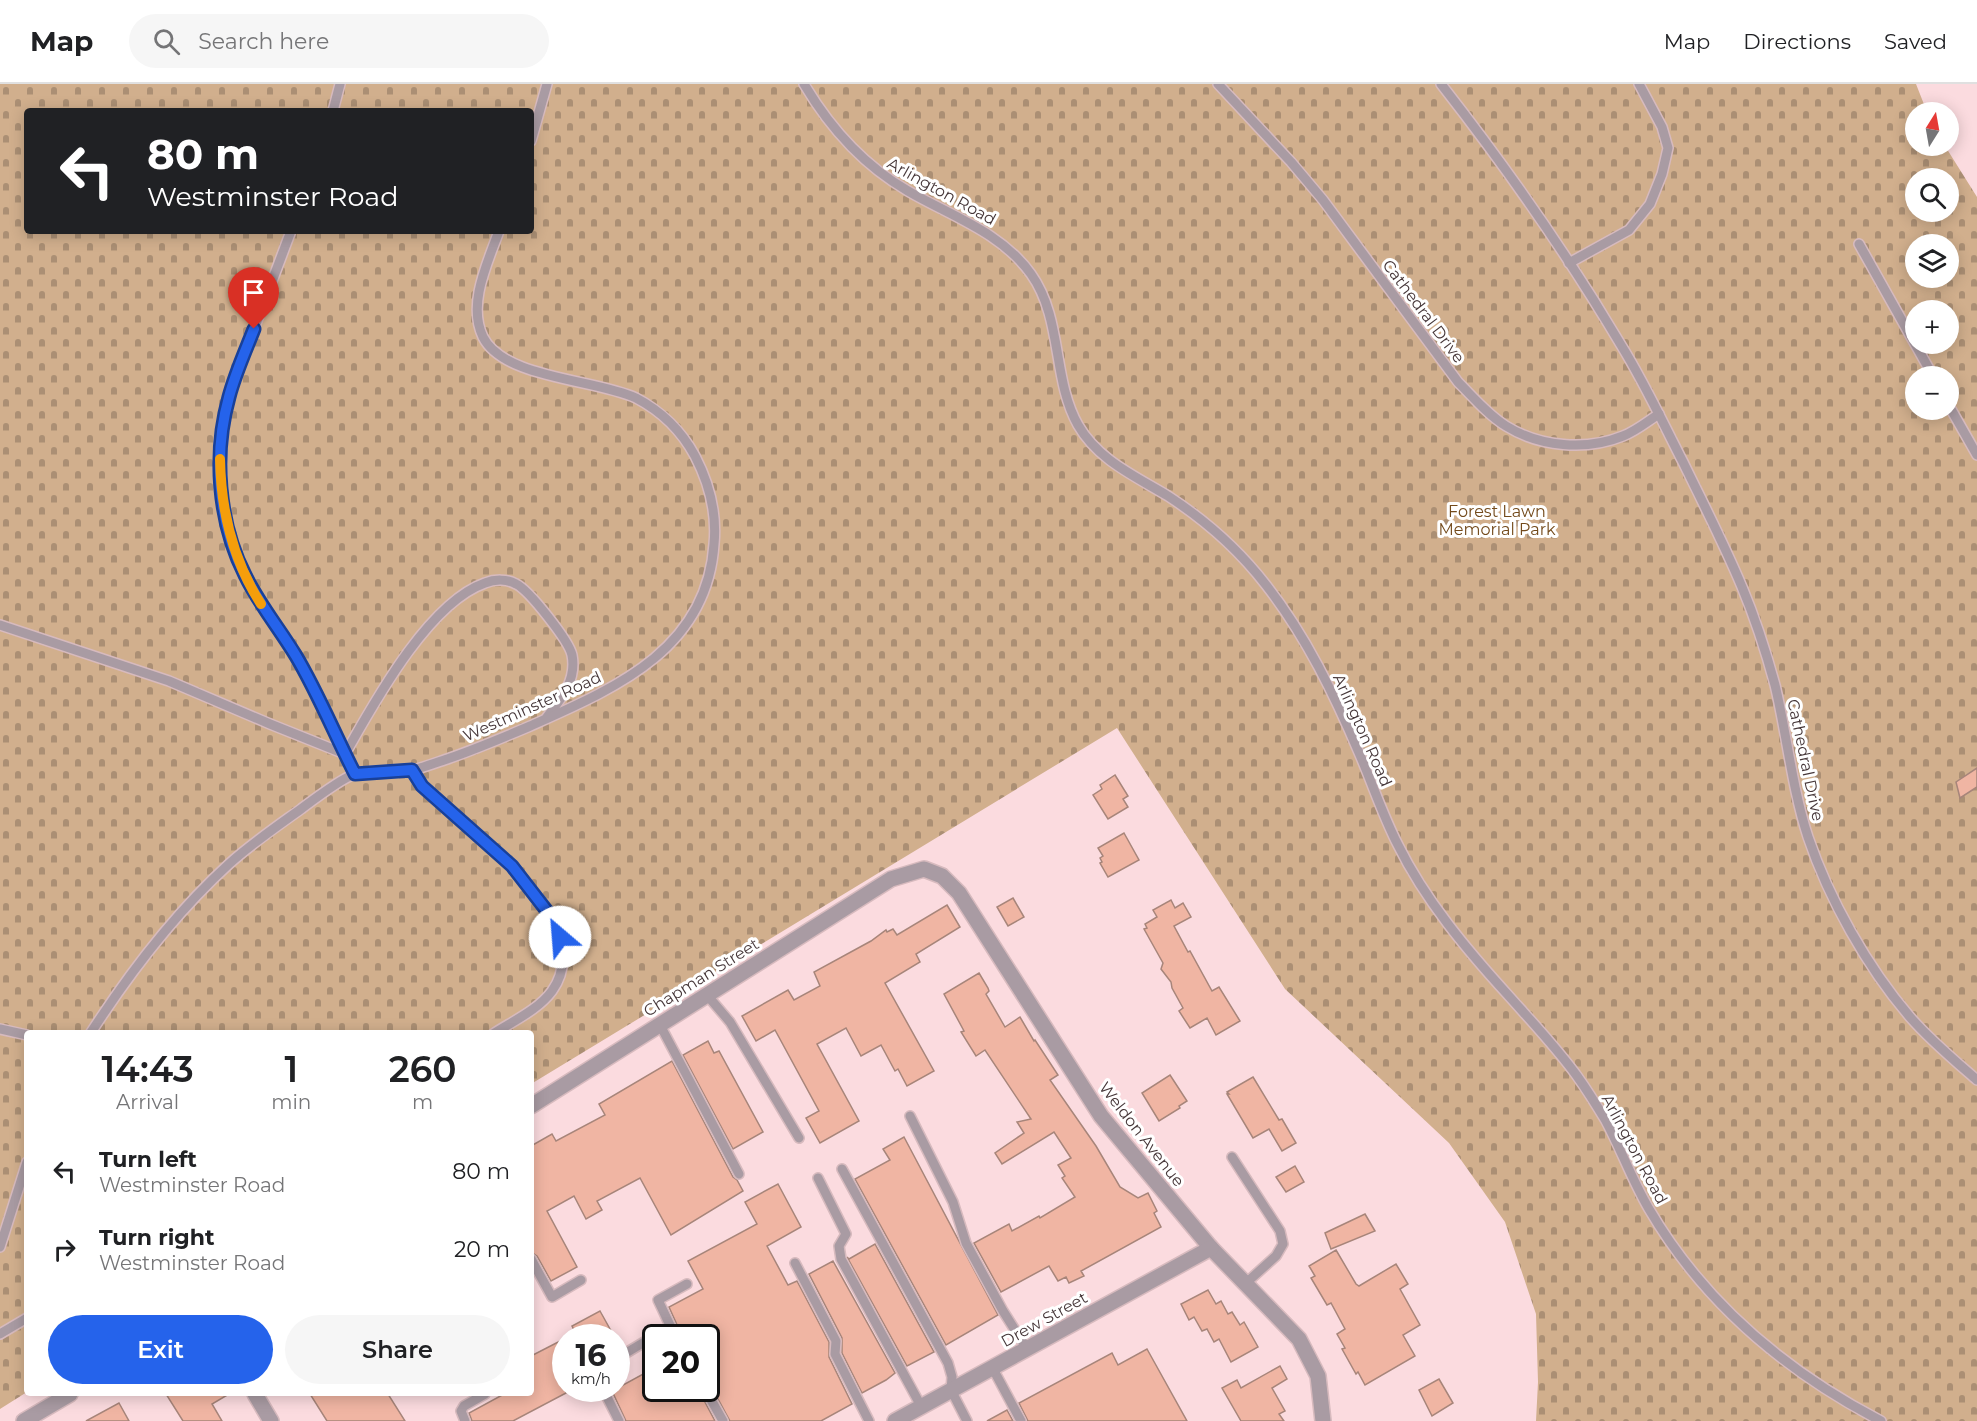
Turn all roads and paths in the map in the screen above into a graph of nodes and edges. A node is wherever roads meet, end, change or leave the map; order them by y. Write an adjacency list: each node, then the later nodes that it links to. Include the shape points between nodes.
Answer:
1 (340, 84): 7 (lane)
2 (547, 84): 8 (lane)
3 (804, 84): 67 (lane, Arlington Road, via 833,128 873,168 992,235 1016,256 1043,295 1059,351 1063,384 1079,426 1104,457 1170,498 1222,538 1243,557 1288,614 1312,653 1398,847 1426,894 1579,1079 1606,1122 1630,1176 1674,1246 1705,1287 1767,1348 1804,1376)
4 (1218, 84): 14 (lane, Cathedral Drive, via 1323,200 1458,382 1505,425 1545,442 1577,446 1624,436)
5 (1441, 84): 12 (lane, Cathedral Drive)
6 (1639, 84): 12 (lane, via 1662,127 1668,148 1662,174 1650,204 1629,230)
7 (334, 108)
8 (534, 130)
9 (290, 234): 19 (lane, via 228,398 221,445 221,482 229,534 245,575 297,657)
10 (498, 234): 18 (lane, Westminster Road, via 478,305 483,337 500,356 514,363 636,399 662,416 692,451 704,476 714,514 708,580 689,622 672,643 624,681)
11 (1859, 244): 13 (lane)
12 (1569, 263): 14 (lane, Cathedral Drive, via 1622,346)
13 (1927, 366)
14 (1659, 414): 29 (lane, Cathedral Drive, via 1718,534 1761,638 1808,836 1834,897 1871,963 1903,1007 1938,1046)
15 (1957, 420): 16 (lane)
16 (1977, 455)
17 (0, 625): 19 (lane, via 169,681)
18 (545, 719): 19 (lane, via 568,687 572,654 528,592 513,582 497,580 477,586 437,618 396,668); 20 (lane, Westminster Road)
19 (345, 754): 21 (lane)
20 (412, 770): 21 (lane, Westminster Road); 27 (lane, via 422,786 512,866 550,915 560,937 563,958 554,988 537,1007)
21 (355, 774): 26 (lane, via 253,844 199,894 165,929)
22 (891, 879): 23 (street, Chapman Street); 39 (street, Weldon Avenue, via 924,869 942,876 959,893 1101,1116)
23 (707, 995): 24 (street, Chapman Street); 32 (lane, via 730,1022)
24 (660, 1025): 30 (street, Chapman Street); 36 (lane)
25 (0, 1029): 28 (lane)
26 (93, 1030)
27 (500, 1030)
28 (24, 1034)
29 (1977, 1080)
30 (534, 1104)
31 (910, 1116): 48 (lane, via 953,1202 966,1243)
32 (800, 1138)
33 (1232, 1157): 44 (lane, via 1280,1231 1283,1244 1276,1256)
34 (843, 1169): 50 (lane, via 948,1363)
35 (24, 1171): 38 (lane)
36 (739, 1174)
37 (818, 1178): 56 (lane, via 846,1234 840,1246 841,1259)
38 (0, 1247)
39 (1211, 1248): 44 (street, Weldon Avenue); 48 (street, Drew Street)
40 (795, 1263): 63 (lane, via 836,1341 835,1354)
41 (534, 1264): 42 (lane, via 552,1297)
42 (581, 1280)
43 (687, 1284): 46 (lane, via 658,1300)
44 (1245, 1284): 66 (street, Weldon Avenue, via 1299,1339 1318,1376)
45 (24, 1320): 47 (lane)
46 (669, 1324)
47 (0, 1334)
48 (1027, 1349): 49 (street, Drew Street)
49 (992, 1367): 50 (street, Drew Street); 65 (lane)
50 (951, 1390): 56 (street, Drew Street); 64 (lane)
51 (67, 1396): 58 (street)
52 (256, 1396): 59 (street)
53 (482, 1396): 60 (lane, via 461,1410)
54 (610, 1402): 61 (lane)
55 (712, 1402): 62 (lane)
56 (921, 1406): 57 (street, Drew Street)
57 (900, 1420)
58 (24, 1421)
59 (271, 1421)
60 (465, 1421)
61 (620, 1421)
62 (723, 1421)
63 (869, 1421)
64 (967, 1421)
65 (1021, 1421)
66 (1323, 1421)
67 (1881, 1421)

